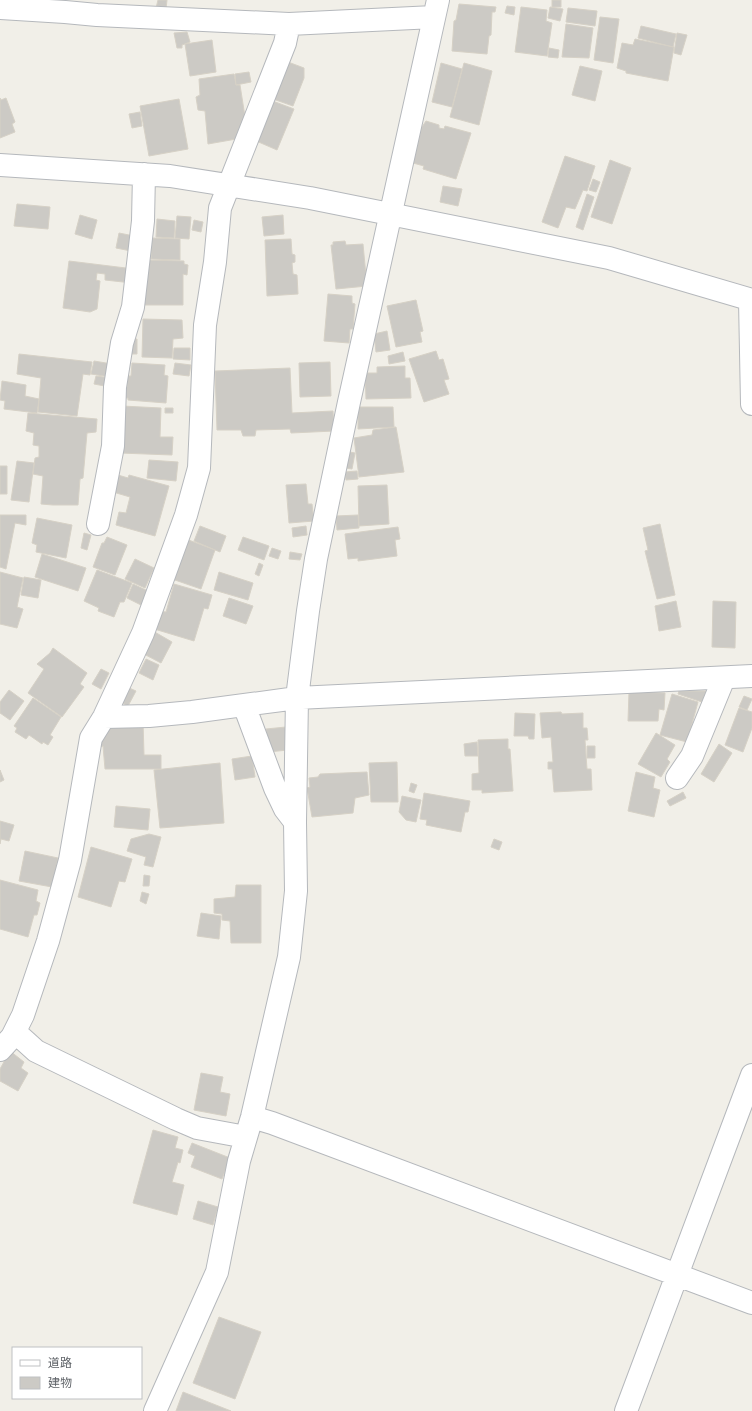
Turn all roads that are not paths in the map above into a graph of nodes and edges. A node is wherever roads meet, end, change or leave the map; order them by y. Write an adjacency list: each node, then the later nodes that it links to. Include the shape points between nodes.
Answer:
1 (0, 8): 3 (street)
2 (436, 8): 3 (street); 7 (street)
3 (289, 24): 6 (street, via 285,43)
4 (0, 165): 5 (street)
5 (144, 174): 6 (street); 10 (street, via 143,221 133,308 122,343 115,387 113,446)
6 (228, 184): 7 (street); 15 (street, via 220,208 205,325 199,468 186,515 143,633)
7 (391, 213): 8 (street, via 609,258); 13 (street, via 316,559)
8 (751, 300): 9 (street)
9 (752, 404)
10 (98, 524)
11 (752, 676): 12 (street)
12 (724, 678): 13 (street); 16 (street, via 692,756)
13 (298, 698): 14 (street); 17 (street)
14 (244, 705): 15 (street, via 149,716); 17 (street, via 275,788 285,809)
15 (104, 717): 18 (street, via 91,738 70,860 48,941)
16 (677, 778)
17 (295, 822): 21 (street, via 296,891 289,957)
18 (15, 1032): 19 (street); 21 (street, via 36,1051 197,1128)
19 (0, 1050)
20 (752, 1075): 22 (street)
21 (249, 1127): 22 (street, via 279,1126); 24 (street, via 239,1161 217,1272)
22 (678, 1275): 23 (street); 25 (street)
23 (752, 1303)
24 (155, 1411)
25 (626, 1411)

